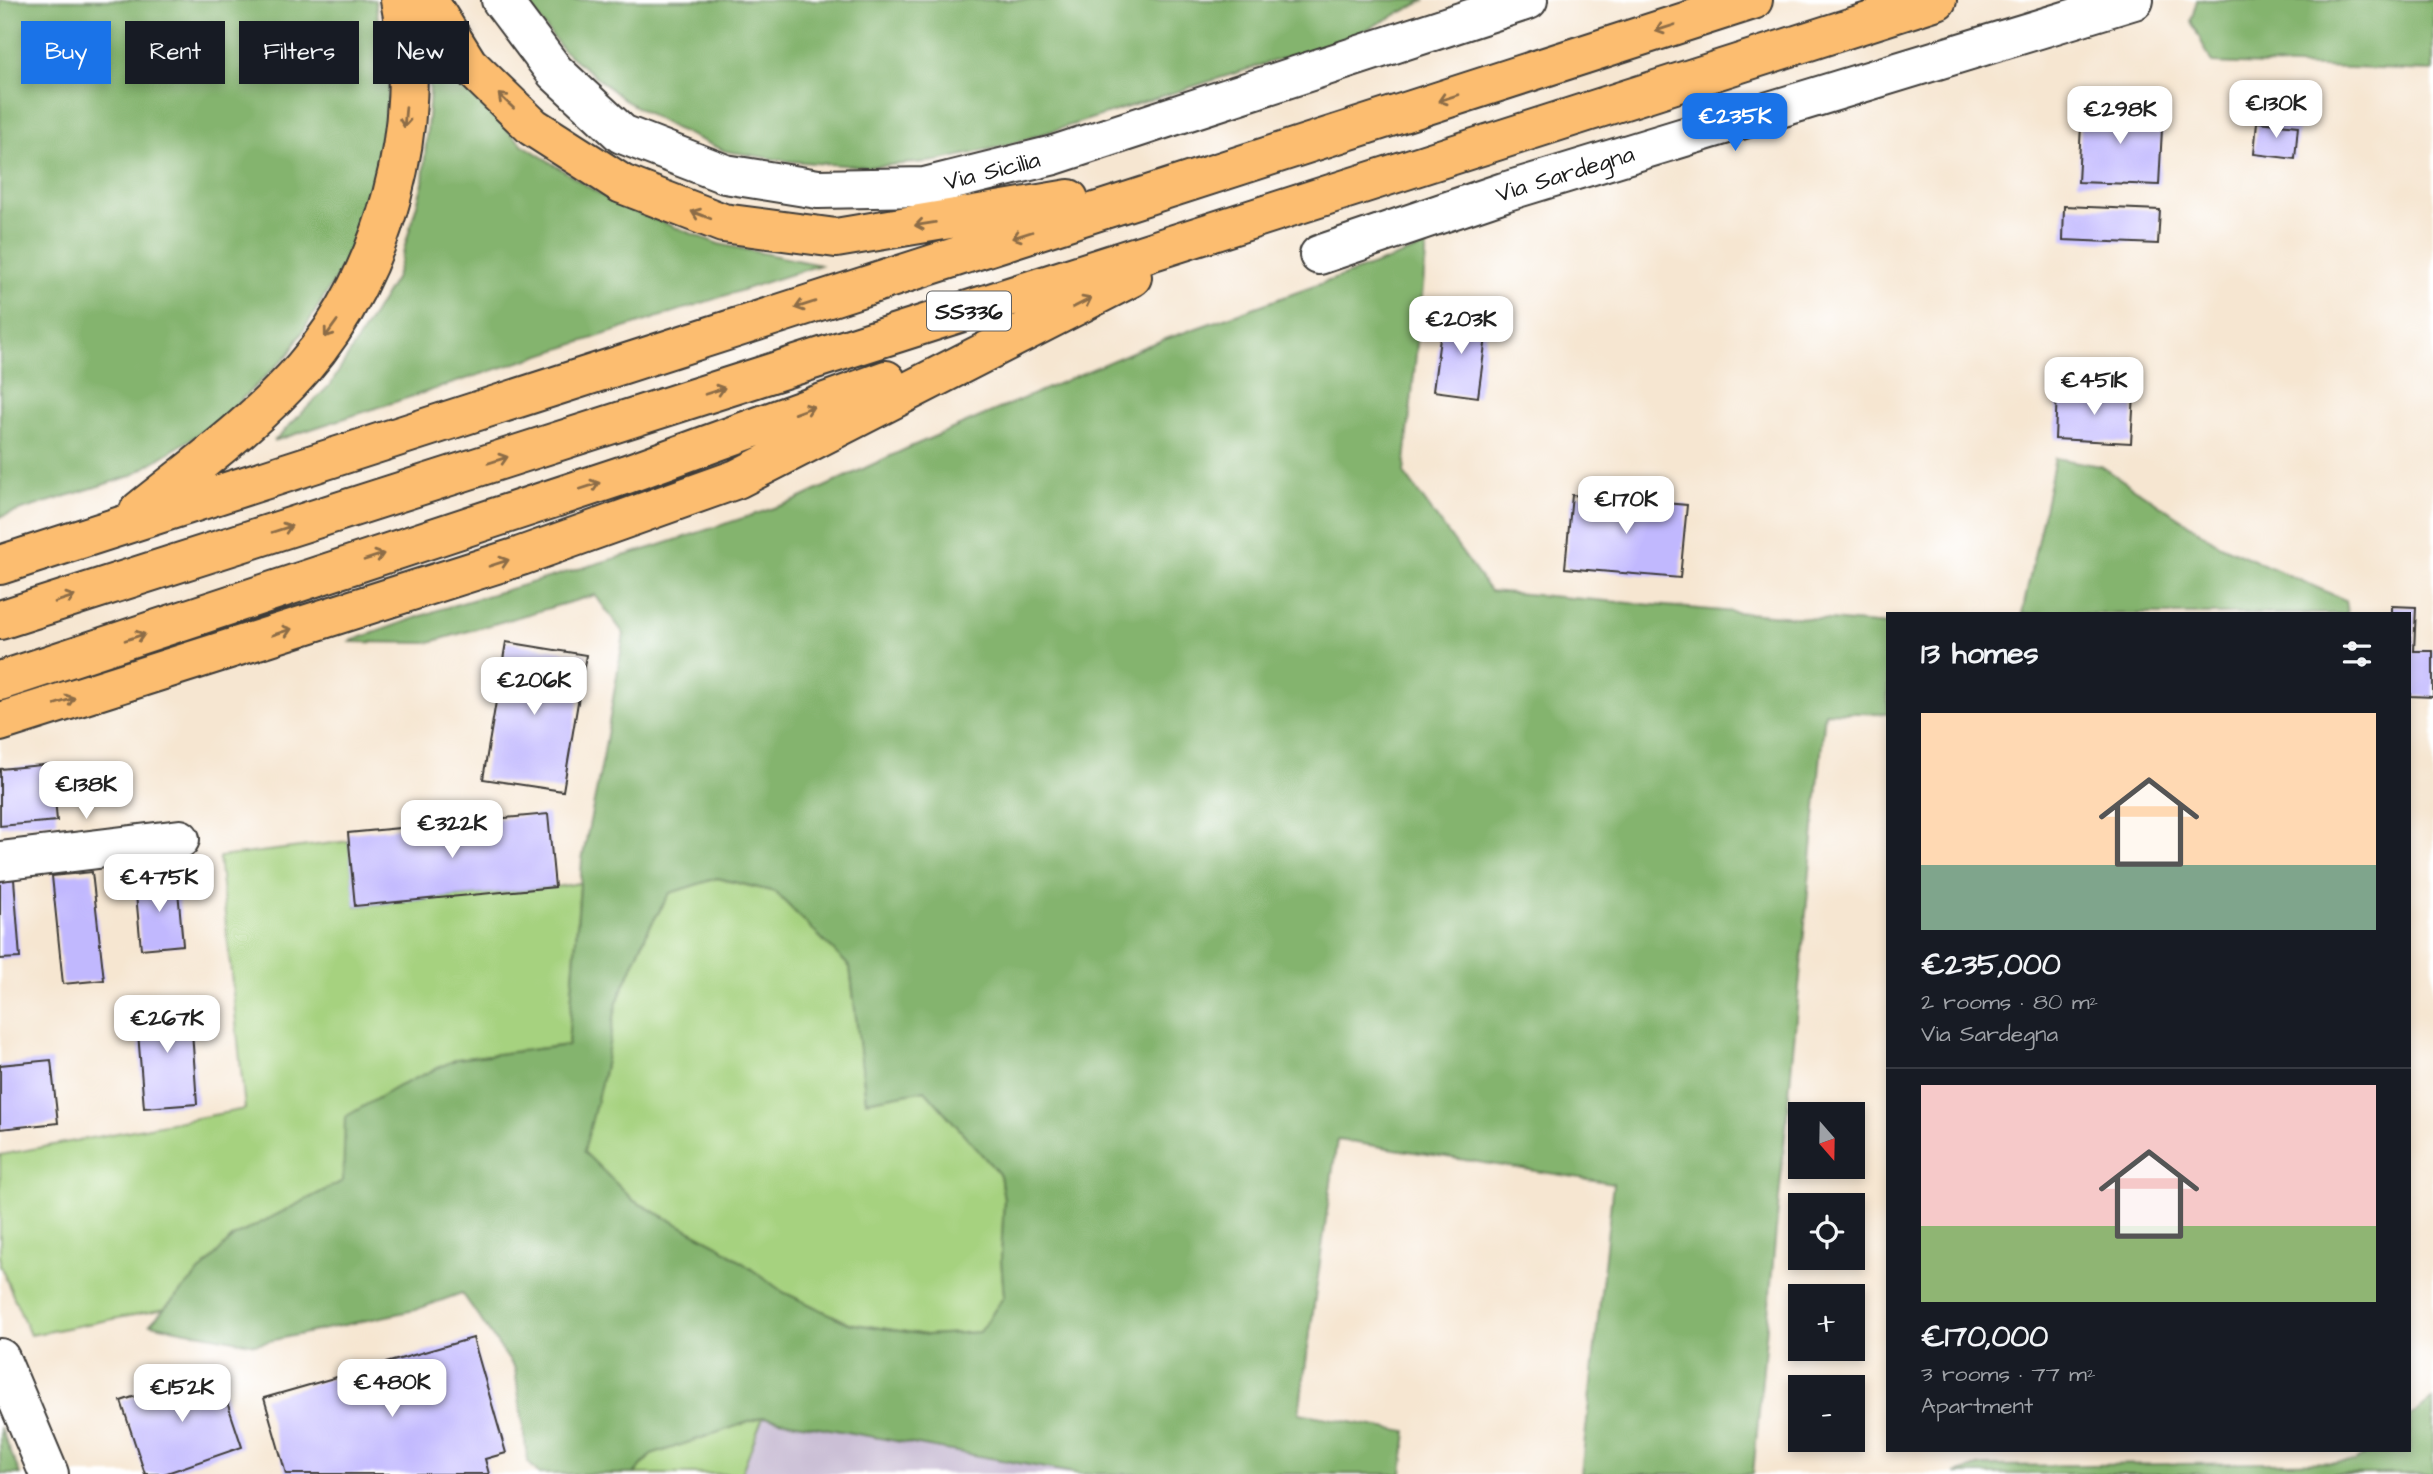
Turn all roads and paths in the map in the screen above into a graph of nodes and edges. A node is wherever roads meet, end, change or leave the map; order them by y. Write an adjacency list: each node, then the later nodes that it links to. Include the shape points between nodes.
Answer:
1 (400, 0): 12 (highway, one-way to 12, via 407,54 403,139 382,226 361,277 304,366 270,403)
2 (428, 0): 8 (highway, one-way to 2, via 836,238 723,223 622,184 533,127 468,64)
3 (501, 0): 4 (street, Via Sicilia, via 555,72 622,134 725,174 818,189 925,187 1054,155)
4 (1528, 0)
5 (1753, 0): 8 (highway, SS336, one-way to 8)
6 (1937, 0): 9 (highway, SS336)
7 (2134, 0): 10 (street, Via Sardegna, via 1504,192)
8 (1209, 174): 12 (highway, SS336, one-way to 12)
9 (1225, 229): 11 (highway, one-way to 9); 14 (highway, SS336, one-way to 9)
10 (1319, 255)
11 (1042, 324): 15 (highway, one-way to 11, via 626,474); 16 (highway, one-way to 11, via 521,556 737,479)
12 (120, 527): 13 (highway, SS336)
13 (0, 565)
14 (0, 620)
15 (0, 681)
16 (0, 722)
17 (180, 839): 18 (street)
18 (0, 861)
19 (0, 1357): 20 (street)
20 (49, 1474)

